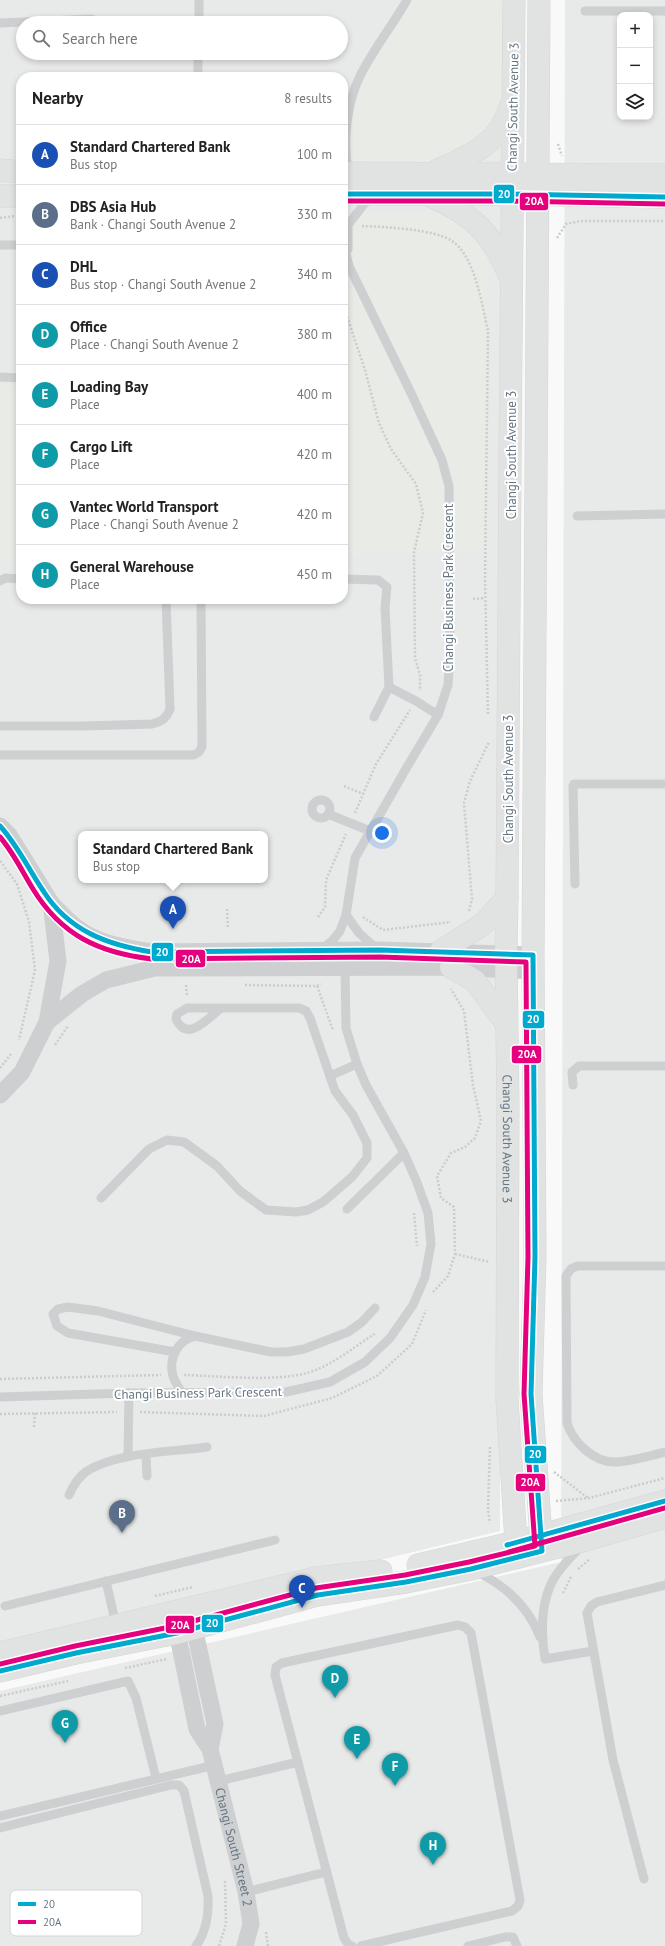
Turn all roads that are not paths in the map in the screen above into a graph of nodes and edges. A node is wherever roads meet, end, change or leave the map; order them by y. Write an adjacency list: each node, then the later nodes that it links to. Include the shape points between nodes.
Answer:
1 (199, 0): 7 (lane)
2 (407, 0): 13 (lane, via 360,76 350,103)
3 (514, 0): 12 (street, Changi South Avenue 3)
4 (539, 0): 17 (street, Changi South Avenue 3)
5 (585, 11): 6 (lane)
6 (665, 11)
7 (199, 16)
8 (0, 23): 9 (lane)
9 (16, 23)
10 (198, 60): 11 (lane)
11 (198, 72)
12 (513, 94): 16 (street, via 507,120 494,137 467,157); 21 (street, Changi South Avenue 3)
13 (348, 121)
14 (0, 170): 15 (street)
15 (16, 172)
16 (434, 172): 19 (street); 21 (street)
17 (537, 173): 18 (street); 21 (street); 23 (street, Changi South Avenue 3)
18 (665, 175)
19 (348, 184)
20 (348, 184): 26 (street)
21 (512, 184): 22 (street); 23 (street); 32 (street, Changi South Avenue 3)
22 (426, 194): 26 (street); 32 (street, via 449,204 476,222 491,238)
23 (536, 195): 27 (street); 58 (street, Changi South Avenue 3)
24 (0, 196): 25 (street)
25 (16, 196)
26 (375, 196): 28 (lane, Changi Business Park Crescent, via 364,204)
27 (665, 197)
28 (348, 225)
29 (0, 245): 30 (lane)
30 (16, 245)
31 (348, 262): 43 (lane, Changi Business Park Crescent, via 442,460 449,486 450,654 448,685)
32 (512, 283): 52 (street, Changi South Avenue 3)
33 (0, 377): 34 (lane)
34 (16, 378)
35 (665, 514): 36 (lane)
36 (577, 516)
37 (16, 579): 39 (lane, via 5,578)
38 (348, 580): 42 (lane, via 378,580 387,587 385,608)
39 (0, 581)
40 (166, 604): 45 (lane, via 170,709 161,722 85,726)
41 (201, 604): 46 (lane, via 202,747 199,752 194,755)
42 (389, 687): 43 (lane, via 416,700); 44 (lane)
43 (438, 715): 50 (lane, Changi Business Park Crescent)
44 (374, 717)
45 (0, 726)
46 (0, 756)
47 (665, 784): 51 (lane, via 574,784)
48 (328, 814): 50 (lane)
49 (0, 826): 53 (street)
50 (370, 831): 54 (lane, Changi Business Park Crescent, via 355,858)
51 (575, 884)
52 (507, 898): 57 (street, Changi South Avenue 3); 59 (street)
53 (51, 903): 55 (street, via 82,931 98,940 123,948 152,952); 62 (street, via 58,961)
54 (346, 915): 55 (lane, Changi Business Park Crescent, via 340,931); 56 (lane, via 359,933)
55 (320, 950): 56 (street)
56 (380, 950): 59 (street)
57 (506, 962): 58 (street); 59 (street); 63 (street, Changi South Avenue 3)
58 (533, 963): 89 (street, Changi South Avenue 3, via 535,1257 531,1394)
59 (448, 969): 60 (street); 63 (street, via 475,981)
60 (345, 976): 62 (street, via 155,968 106,980 82,994); 64 (lane, Changi Business Park Crescent, via 346,1028)
61 (220, 1009): 66 (lane, via 299,1008 306,1011)
62 (47, 1022): 68 (street, via 22,1072)
63 (506, 1023): 90 (street, Changi South Avenue 3, via 507,1399)
64 (357, 1064): 66 (lane); 69 (lane, Changi Business Park Crescent)
65 (665, 1066): 67 (lane, via 579,1066 572,1072)
66 (330, 1076): 70 (lane, via 335,1091 353,1115 368,1142 367,1158 352,1176 323,1202 296,1212 266,1210 240,1191 217,1166 184,1142 167,1140 149,1149)
67 (573, 1085)
68 (0, 1095)
69 (404, 1153): 71 (lane); 77 (lane, Changi Business Park Crescent, via 428,1213 430,1244 425,1277 412,1305 390,1338 365,1362 330,1382 286,1392)
70 (101, 1198)
71 (347, 1209)
72 (665, 1266): 80 (lane, via 577,1266 566,1276 567,1423 570,1432 588,1452 614,1462)
73 (375, 1308): 74 (lane, via 348,1332 304,1349 287,1352 272,1352)
74 (195, 1336): 75 (lane, via 182,1341); 75 (lane, via 98,1311 64,1307 53,1314 57,1326 68,1333)
75 (175, 1352): 77 (lane, via 173,1375)
76 (130, 1393): 77 (lane, Changi Business Park Crescent); 78 (lane, Changi Business Park Crescent); 82 (lane)
77 (182, 1393)
78 (0, 1397)
79 (207, 1448): 81 (lane)
80 (665, 1452)
81 (146, 1455): 82 (lane); 83 (lane)
82 (128, 1456): 84 (lane, via 87,1471 75,1482)
83 (147, 1476)
84 (69, 1495)
85 (665, 1501): 89 (street)
86 (665, 1517): 88 (street)
87 (276, 1540): 92 (lane)
88 (586, 1540): 89 (street); 97 (lane, via 553,1579 548,1591 542,1624)
89 (542, 1543): 90 (street)
90 (517, 1550): 91 (street); 95 (street, via 399,1569 316,1578)
91 (471, 1569): 95 (street); 97 (lane, via 498,1584 519,1601 536,1627)
92 (106, 1581): 94 (lane); 96 (lane)
93 (665, 1585): 98 (lane, via 597,1602 591,1606 587,1613)
94 (5, 1606)
95 (184, 1620): 96 (street); 100 (street, via 76,1653); 102 (street, Changi South Street 2, via 197,1729)
96 (116, 1625): 99 (street)
97 (542, 1642): 98 (lane, via 545,1659)
98 (593, 1651): 109 (lane, via 613,1760)
99 (0, 1653)
100 (0, 1670)
101 (0, 1711): 104 (lane, via 128,1681 136,1698)
102 (212, 1757): 104 (lane); 105 (street, Changi South Street 2)
103 (298, 1762): 105 (lane); 108 (lane); 114 (lane, via 275,1675 276,1667 282,1663 458,1625 465,1627 470,1633 520,1900 518,1906 512,1911)
104 (156, 1778): 106 (lane)
105 (219, 1781): 110 (street, Changi South Street 2)
106 (0, 1816)
107 (0, 1828): 111 (lane, via 179,1785 184,1791 208,1896 209,1911 201,1939)
108 (326, 1872): 110 (lane); 113 (lane, via 344,1938)
109 (644, 1879)
110 (246, 1892): 112 (street, Changi South Street 2, via 251,1924)
111 (196, 1946)
112 (245, 1946)
113 (352, 1946)
114 (360, 1946)
115 (468, 1946): 116 (lane, via 505,1937 513,1938)
116 (517, 1946)

